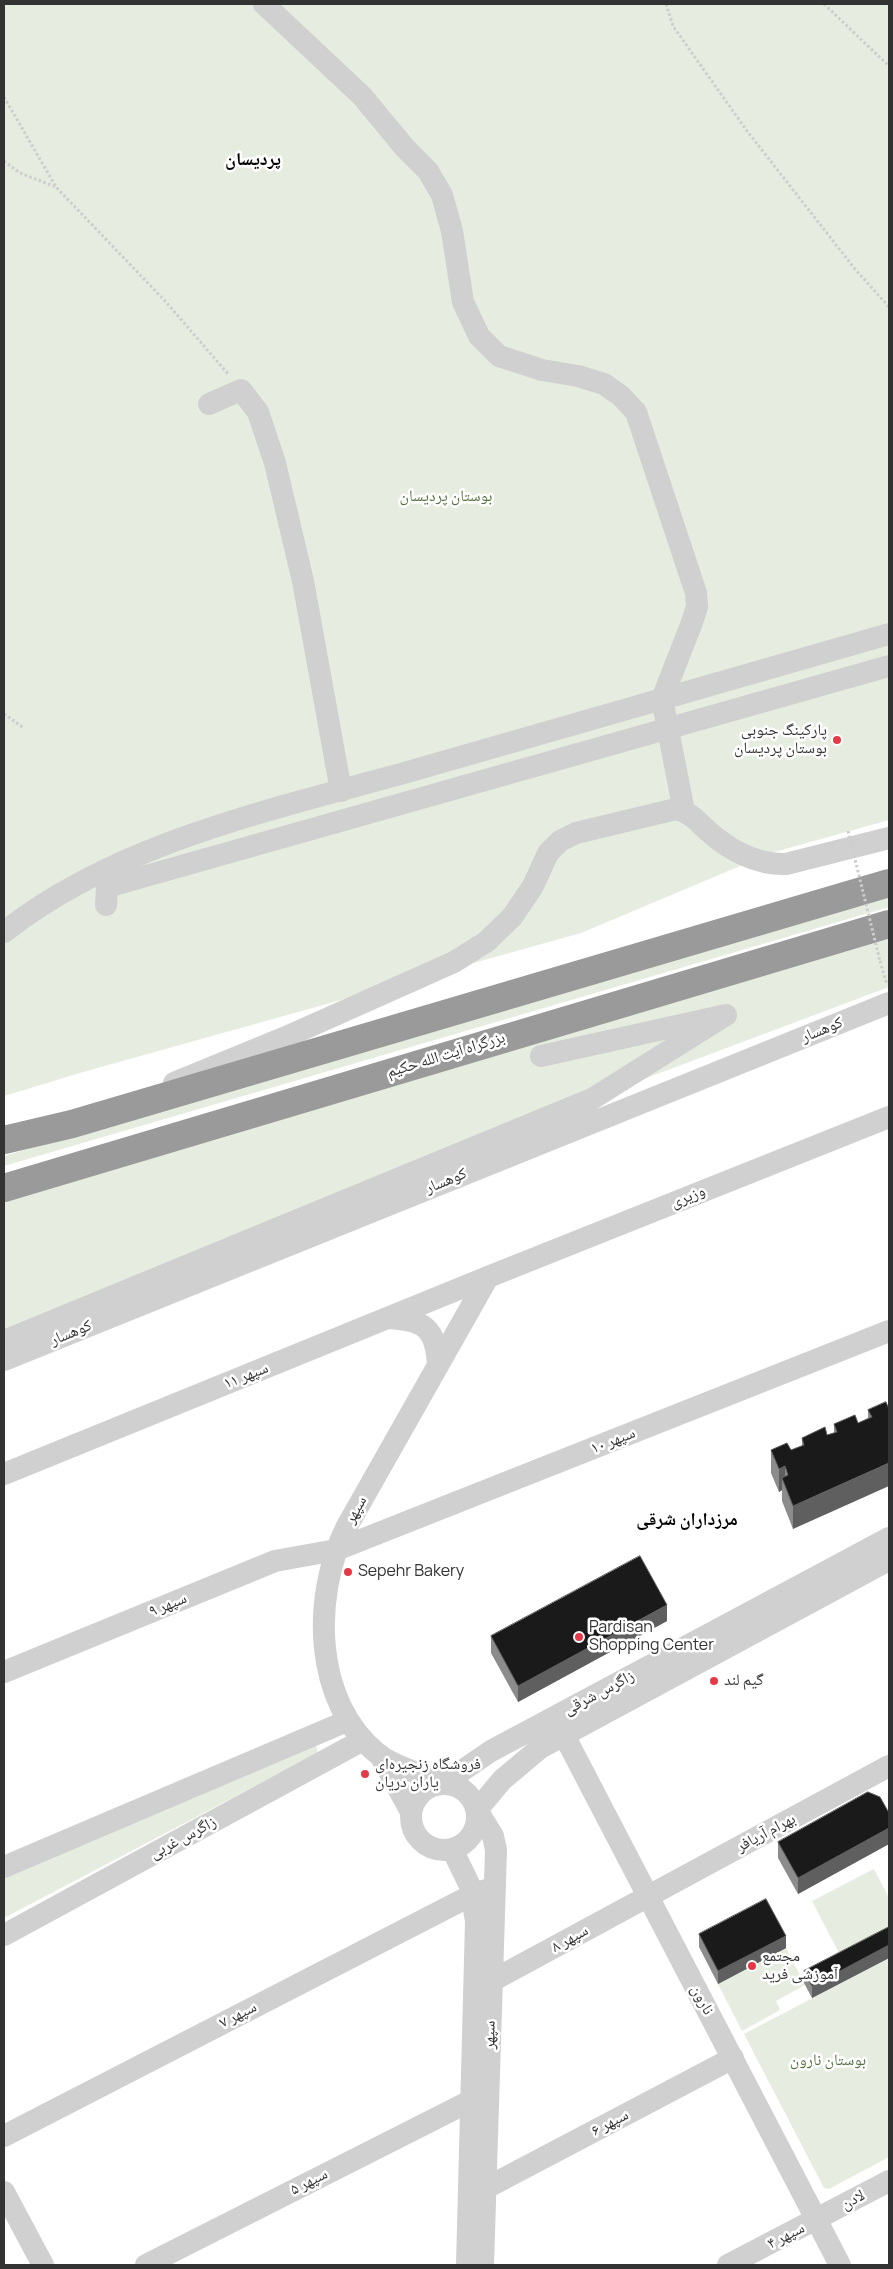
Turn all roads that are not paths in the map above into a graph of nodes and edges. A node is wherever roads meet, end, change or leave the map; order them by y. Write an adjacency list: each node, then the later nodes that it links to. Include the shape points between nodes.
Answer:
1 (264, 4): 5 (street, via 362,96 428,171 442,195 452,231 463,302 479,336 499,356 604,384 636,412 696,593 697,607)
2 (209, 404): 7 (street, via 241,390 258,412 275,464 303,582)
3 (889, 634): 5 (street)
4 (889, 666): 6 (street)
5 (662, 699): 6 (street); 7 (street)
6 (668, 728): 8 (street); 11 (street, via 106,887)
7 (341, 791): 13 (street, via 244,818 136,854 70,887)
8 (684, 811): 9 (street, via 726,846 766,863 786,864); 17 (street, via 667,810 568,836 548,853 533,886 512,917 486,942 454,962 286,1037)
9 (889, 838)
10 (889, 883): 17 (highway)
11 (106, 904)
12 (889, 924): 19 (highway, بزرگراه آیت الله حکیم)
13 (4, 932)
14 (889, 1003): 24 (street, کوهسار)
15 (541, 1056): 23 (street, via 726,1015 592,1099)
16 (889, 1117): 20 (street, وزیری)
17 (72, 1124): 18 (highway)
18 (4, 1140)
19 (4, 1188)
20 (488, 1277): 21 (street, سپهر ۱۱); 25 (street, سپهر)
21 (387, 1318): 25 (street, via 418,1321 426,1327 434,1338); 26 (street, سپهر ۱۱)
22 (889, 1331): 28 (street, سپهر ۱۰)
23 (4, 1342)
24 (4, 1360)
25 (438, 1366): 28 (street, سپهر)
26 (4, 1474)
27 (889, 1538): 34 (street, زاگرس شرقی)
28 (336, 1550): 30 (street, سپهر ۹, via 275,1561); 31 (street, سپهر, via 325,1598 324,1643 330,1673)
29 (889, 1560): 32 (street, زاگرس شرقی)
30 (4, 1672)
31 (348, 1721): 33 (street, سپهر); 42 (street)
32 (564, 1735): 36 (street, زاگرس شرقی, via 540,1748); 45 (street, نارون)
33 (363, 1740): 35 (street, سپهر); 46 (street, زاگرس غربی)
34 (491, 1751): 36 (street, via 483,1763 486,1775 492,1777); 38 (street, زاگرس شرقی)
35 (380, 1755): 38 (street); 40 (street)
36 (511, 1771): 39 (street, زاگرس شرقی)
37 (887, 1772): 45 (street, بهرام آریافر)
38 (444, 1784): 39 (street, via 466,1791); 40 (street, via 436,1784 422,1792)
39 (477, 1810): 41 (street, via 478,1819 472,1836 466,1843); 43 (street, سپهر, via 493,1836)
40 (411, 1812): 41 (street, via 415,1834 423,1843 433,1849)
41 (452, 1849): 44 (street, سپهر, via 465,1872)
42 (4, 1867)
43 (495, 1887): 44 (street, سپهر ۷); 47 (street, سپهر)
44 (472, 1895): 47 (street, سپهر); 50 (street, سپهر ۷)
45 (648, 1896): 47 (street, سپهر ۸); 48 (street, نارون)
46 (4, 1935)
47 (483, 1986): 49 (street, سپهر)
48 (732, 2058): 52 (street, سپهر ۶); 54 (street, نارون)
49 (480, 2095): 52 (street, سپهر); 56 (street, سپهر ۵)
50 (4, 2136)
51 (889, 2181): 54 (street, لادن)
52 (478, 2190): 57 (street, سپهر); 58 (street, سپهر)
53 (4, 2192): 55 (street)
54 (817, 2220): 59 (street, سپهر ۴); 60 (street, نارون)
55 (43, 2265)
56 (146, 2265)
57 (467, 2265)
58 (483, 2265)
59 (728, 2265)
60 (840, 2265)

